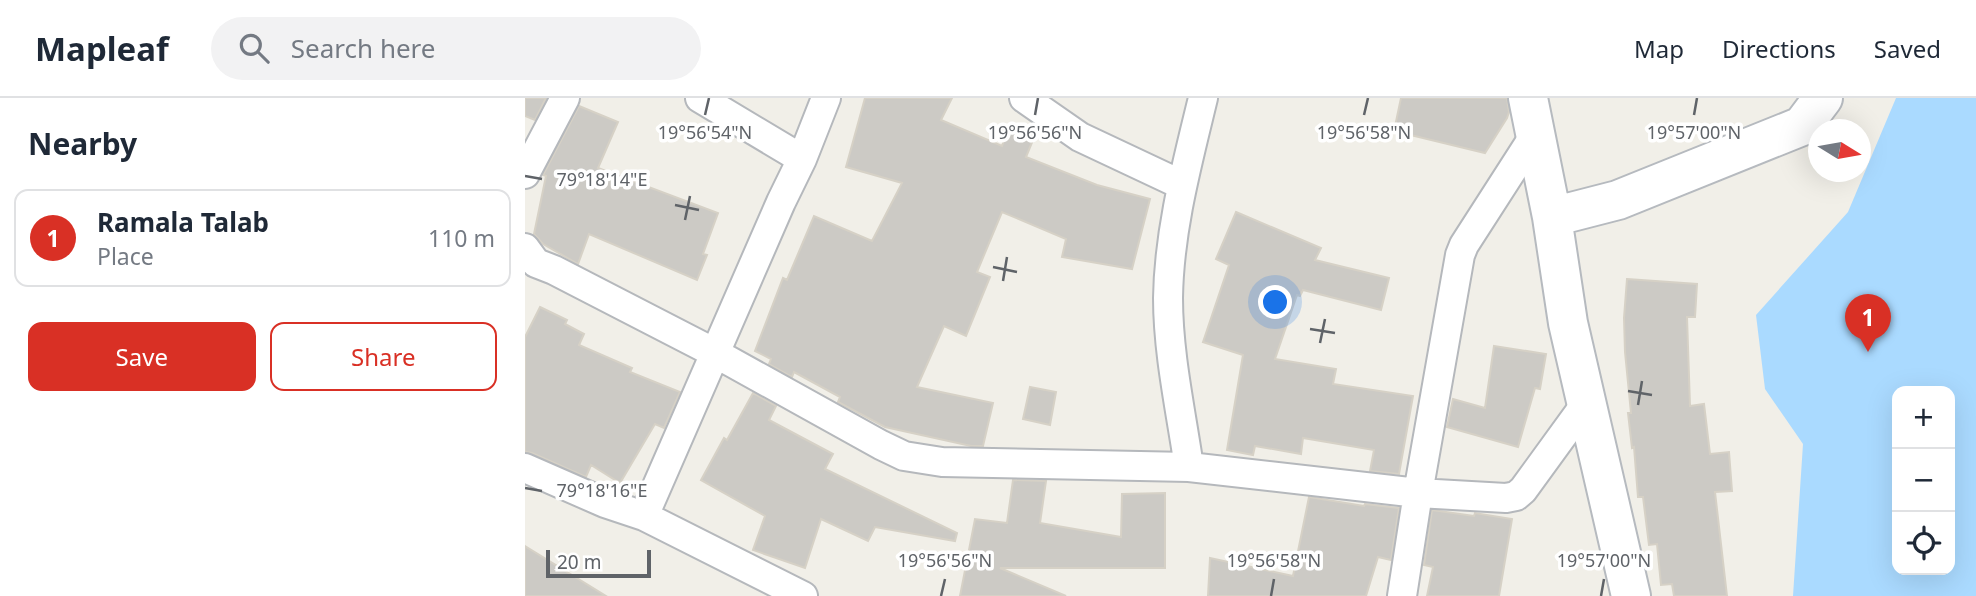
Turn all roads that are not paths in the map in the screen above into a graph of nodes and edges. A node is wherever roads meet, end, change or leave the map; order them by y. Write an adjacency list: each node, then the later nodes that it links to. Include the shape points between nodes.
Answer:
1 (565, 98): 8 (street)
2 (700, 98): 9 (street)
3 (826, 98): 9 (street)
4 (1024, 98): 11 (street, via 1080,137)
5 (1203, 98): 11 (street)
6 (1823, 98): 12 (street, via 1802,126 1618,200)
7 (1532, 116): 12 (street); 18 (street, via 1460,255)
8 (534, 133): 10 (street)
9 (802, 159): 14 (street)
10 (525, 174)
11 (1182, 185): 16 (street, via 1168,299)
12 (1552, 217): 15 (street, via 1568,323)
13 (525, 248): 14 (street, via 536,262)
14 (715, 354): 16 (street, via 904,456 981,464); 19 (street)
15 (1587, 402): 18 (street, via 1516,496); 22 (street)
16 (1189, 467): 18 (street)
17 (525, 468): 19 (street)
18 (1418, 493): 21 (street)
19 (644, 516): 20 (street)
20 (803, 596)
21 (1402, 596)
22 (1632, 596)

